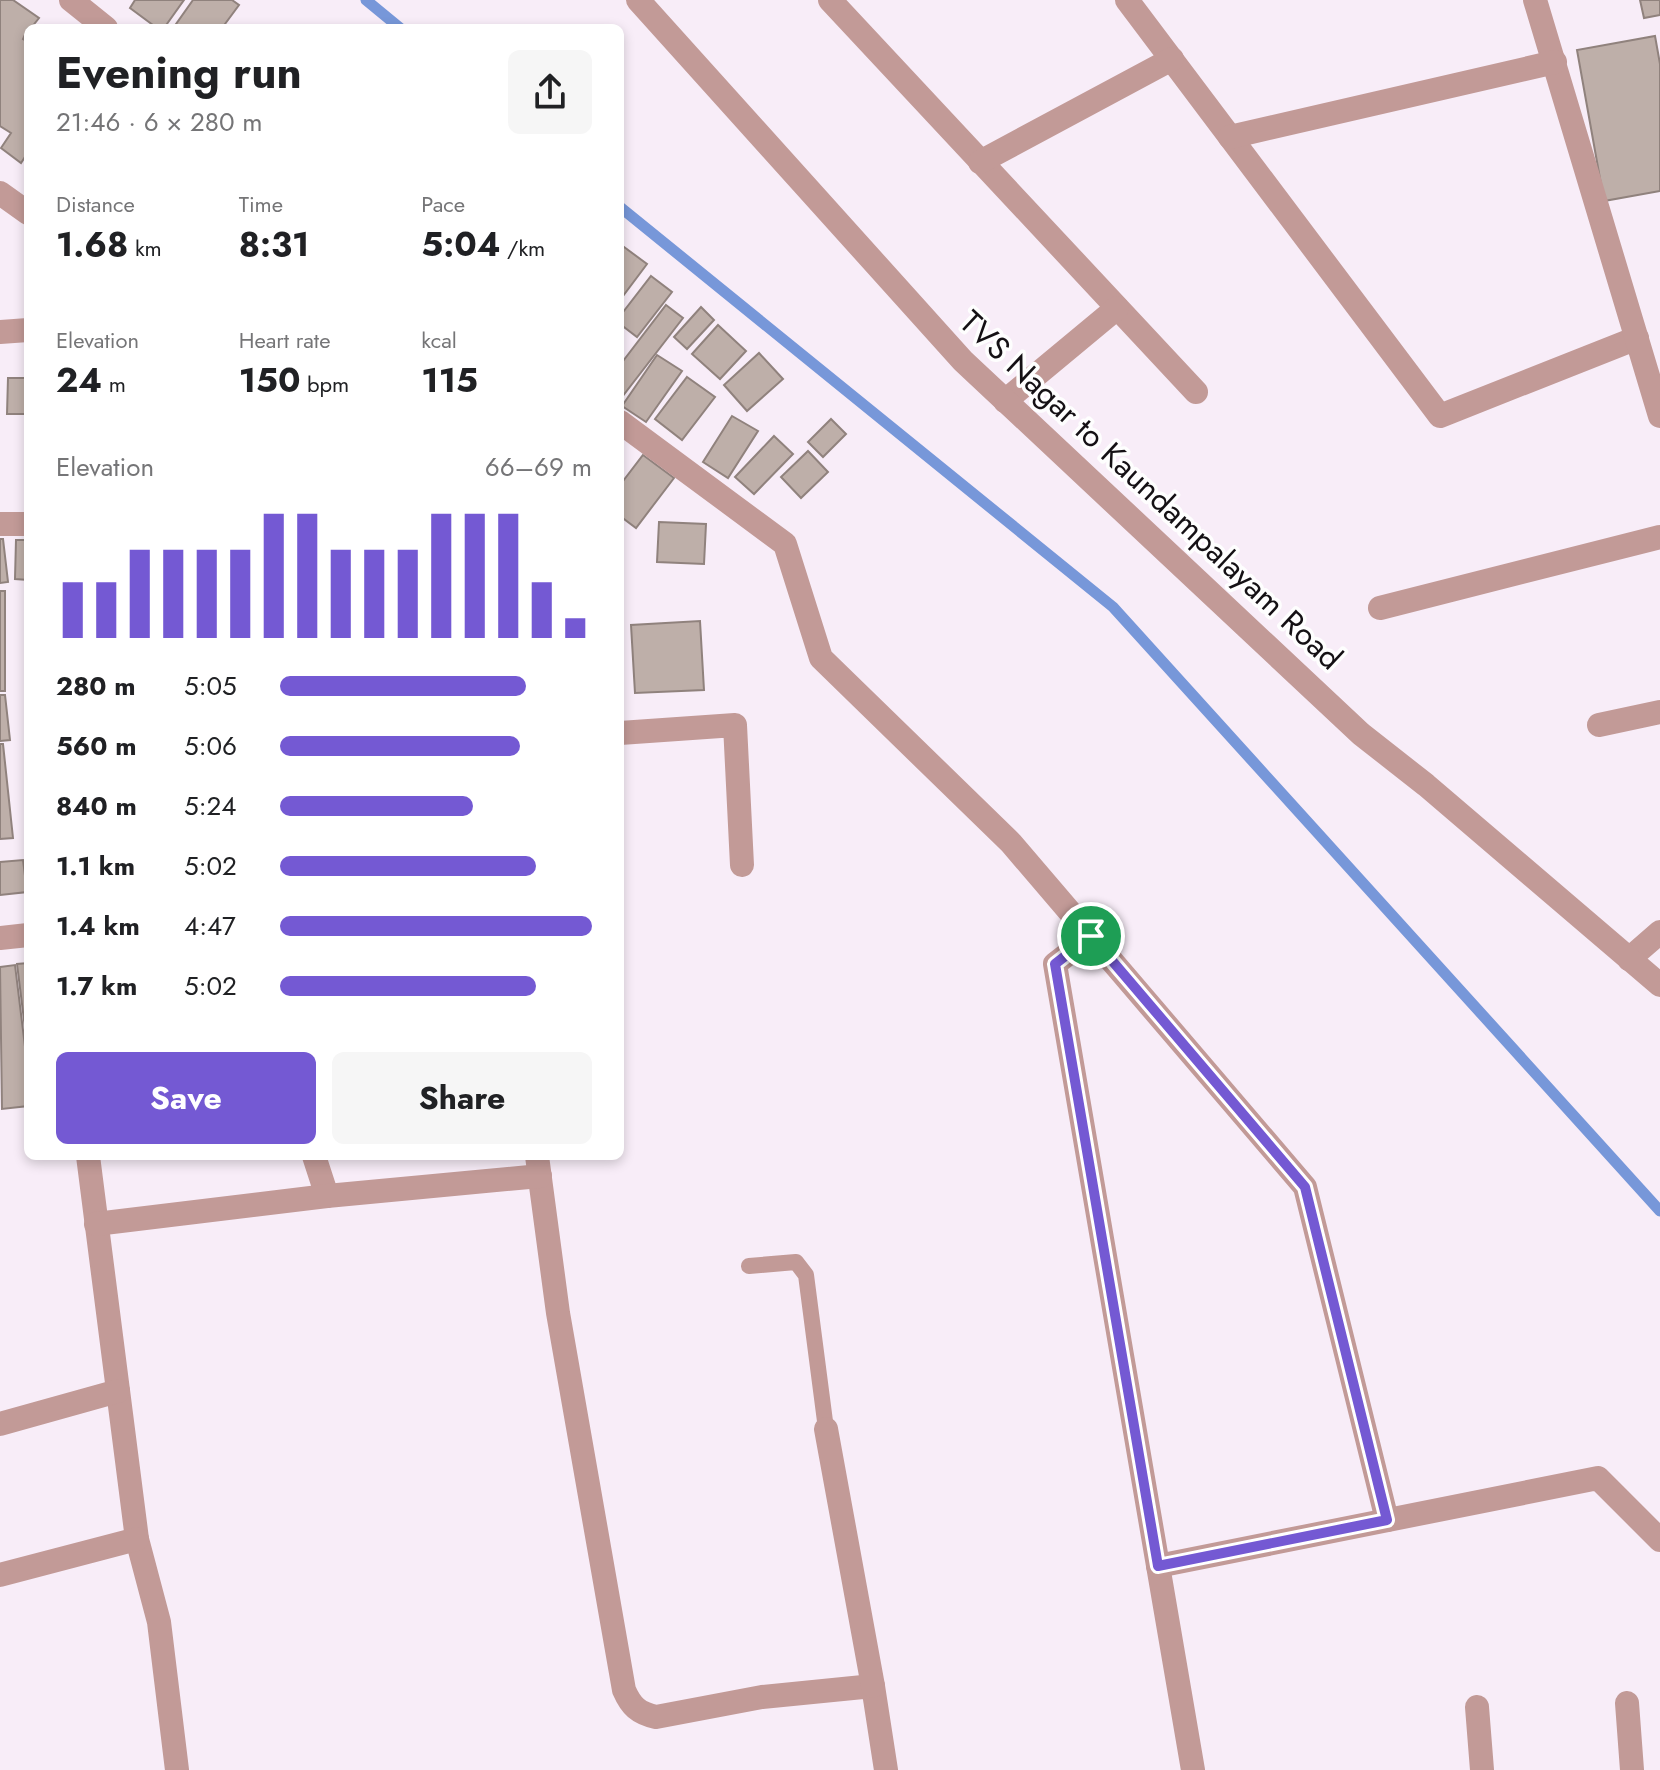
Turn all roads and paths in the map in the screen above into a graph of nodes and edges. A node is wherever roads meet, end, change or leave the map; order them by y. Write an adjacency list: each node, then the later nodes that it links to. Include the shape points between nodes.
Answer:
1 (71, 0): 6 (street)
2 (638, 0): 18 (street, TVS Nagar to Kaundampalayam Road)
3 (830, 0): 10 (street)
4 (1127, 0): 7 (street)
5 (1535, 0): 8 (street)
6 (101, 24)
7 (1172, 59): 9 (street); 10 (street)
8 (1555, 62): 9 (street); 16 (street)
9 (1230, 137): 16 (street, via 1440,416)
10 (980, 162): 13 (street)
11 (0, 193): 12 (street)
12 (24, 210)
13 (1117, 308): 17 (street); 18 (street)
14 (24, 330): 15 (street)
15 (0, 332)
16 (1637, 338): 19 (street)
17 (1196, 392)
18 (1005, 401): 33 (street, TVS Nagar to Kaundampalayam Road, via 1361,734)
19 (1660, 416)
20 (624, 425): 31 (street, via 785,544 821,658 1011,843)
21 (0, 524): 22 (street)
22 (24, 524)
23 (1660, 537): 24 (street)
24 (1380, 608)
25 (1660, 712): 26 (street)
26 (1599, 725)
27 (624, 733): 28 (street, via 735,725)
28 (742, 865)
29 (1660, 932): 33 (street)
30 (24, 935): 32 (street)
31 (1091, 936): 44 (street, via 1305,1187); 47 (street, via 1055,964)
32 (0, 938)
33 (1629, 959): 34 (street, TVS Nagar to Kaundampalayam Road)
34 (1660, 985)
35 (88, 1160): 39 (street)
36 (315, 1160): 38 (street)
37 (538, 1166): 38 (street); 49 (street, via 560,1329 630,1704 656,1717 762,1697)
38 (327, 1196): 39 (street)
39 (96, 1224): 41 (street)
40 (749, 1266): 43 (lane, via 796,1262 806,1275)
41 (118, 1391): 42 (street); 45 (street)
42 (0, 1424)
43 (826, 1429): 49 (street)
44 (1387, 1520): 46 (street, via 1598,1478); 47 (street)
45 (137, 1539): 48 (street); 52 (street, via 159,1622)
46 (1660, 1540)
47 (1158, 1566): 54 (street)
48 (0, 1575)
49 (873, 1686): 53 (street)
50 (1627, 1703): 56 (street)
51 (1477, 1707): 55 (street)
52 (177, 1770)
53 (886, 1770)
54 (1193, 1770)
55 (1482, 1770)
56 (1632, 1770)

